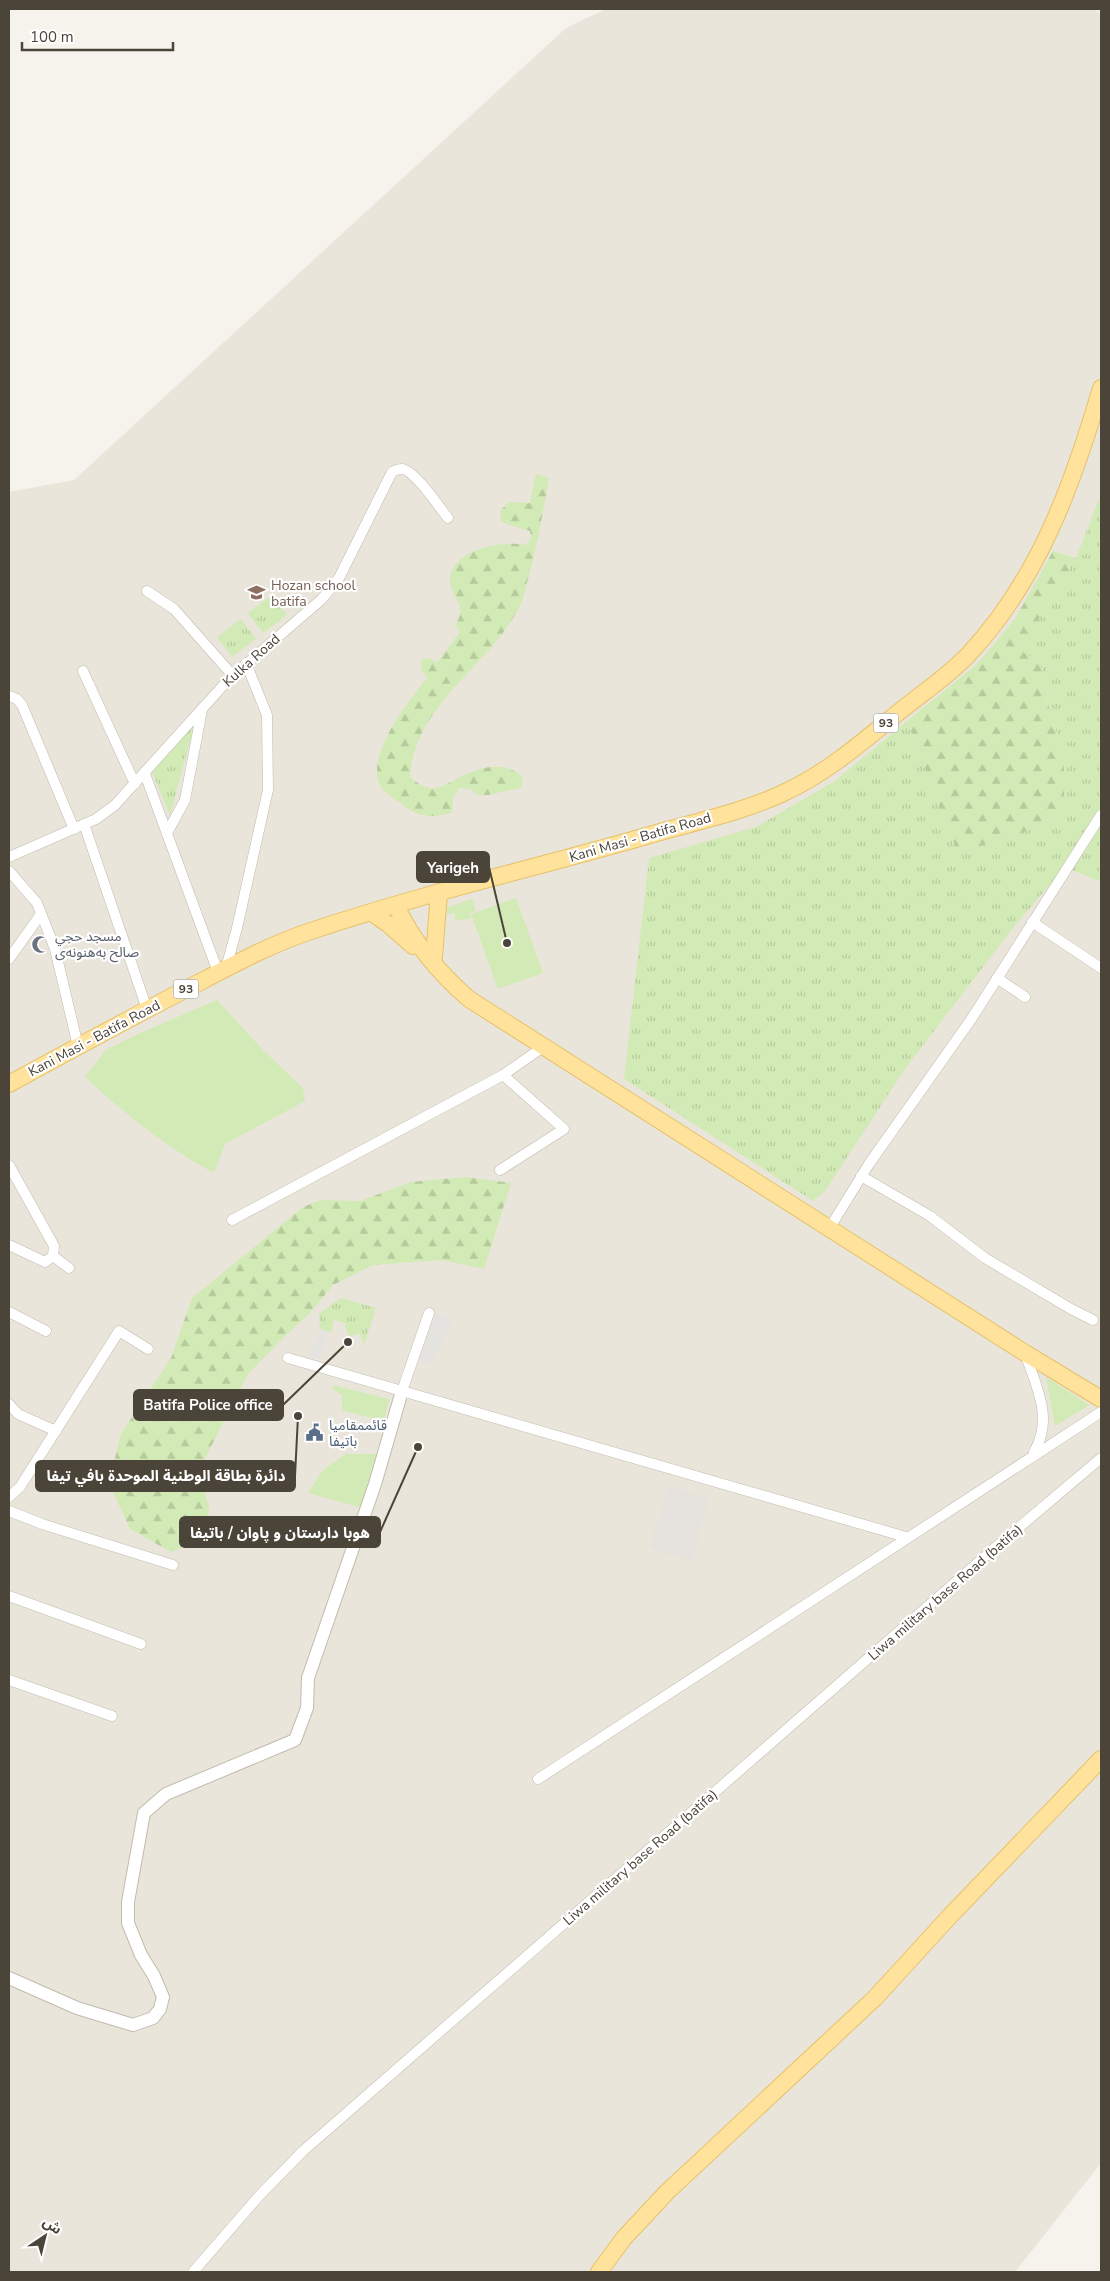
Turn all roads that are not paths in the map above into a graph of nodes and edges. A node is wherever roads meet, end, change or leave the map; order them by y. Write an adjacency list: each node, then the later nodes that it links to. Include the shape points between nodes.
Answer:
1 (1101, 388): 16 (main road, Kani Masi - Batifa Road / 93, via 1059,513 1028,573 998,619 966,657 873,733 806,781 755,804)
2 (448, 518): 4 (street, Kulka Road, via 414,477 404,470 392,472 339,578 322,599)
3 (147, 592): 6 (street, via 174,610)
4 (246, 663): 6 (street, Kulka Road); 24 (street, via 266,714 268,790 237,928)
5 (83, 671): 10 (street)
6 (234, 677): 8 (street, Kulka Road)
7 (9, 696): 12 (street, via 22,705)
8 (202, 709): 9 (street, Kulka Road); 13 (street, via 185,800)
9 (145, 774): 10 (street, Kulka Road); 13 (street)
10 (135, 784): 12 (street, Kulka Road, via 115,805)
11 (1101, 815): 20 (street)
12 (79, 827): 14 (street, Kulka Road); 27 (street)
13 (167, 833): 24 (street)
14 (9, 857)
15 (9, 871): 19 (street, via 36,903)
16 (439, 892): 17 (main road, Kani Masi - Batifa Road / 93); 22 (main road)
17 (401, 904): 18 (main road, Kani Masi - Batifa Road / 93); 22 (main road)
18 (372, 913): 22 (main road, via 428,961); 24 (main road, Kani Masi - Batifa Road / 93, via 312,930)
19 (41, 914): 21 (street); 28 (street, via 55,948)
20 (1032, 922): 23 (street); 25 (street)
21 (9, 959)
22 (434, 959): 29 (main road, via 449,981 469,999)
23 (1101, 968)
24 (222, 970): 27 (main road, Kani Masi - Batifa Road / 93)
25 (997, 978): 26 (street); 34 (street)
26 (1026, 997)
27 (147, 1009): 28 (main road, Kani Masi - Batifa Road / 93)
28 (78, 1046): 31 (main road, Kani Masi - Batifa Road / 93)
29 (543, 1047): 30 (street); 36 (main road)
30 (504, 1075): 33 (street, via 564,1129); 35 (street)
31 (9, 1084)
32 (9, 1166): 38 (street, via 54,1246)
33 (500, 1170)
34 (861, 1176): 36 (street); 42 (street, via 930,1216 985,1258)
35 (232, 1220)
36 (829, 1229): 45 (main road)
37 (9, 1247): 38 (street, via 45,1262)
38 (53, 1256): 39 (street)
39 (69, 1268)
40 (9, 1312): 43 (street)
41 (428, 1313): 47 (street)
42 (1093, 1320)
43 (46, 1331)
44 (148, 1349): 52 (street, via 119,1331)
45 (1025, 1353): 49 (main road); 53 (street, via 1044,1414 1040,1443)
46 (288, 1358): 47 (street)
47 (402, 1391): 57 (street); 65 (street, via 375,1484 308,1678 307,1708 295,1740 166,1794 144,1813 128,1902 128,1923 163,1997 160,2009 153,2018 133,2025 77,2008)
48 (9, 1395): 50 (street)
49 (1101, 1400)
50 (9, 1402): 52 (street, via 18,1414)
51 (1101, 1412): 53 (street)
52 (56, 1431): 55 (street, via 20,1487)
53 (1032, 1455): 57 (street)
54 (1101, 1458): 66 (street, Liwa military base Road (batifa), via 304,2151 259,2196)
55 (9, 1497)
56 (9, 1511): 58 (street)
57 (906, 1537): 64 (street, via 823,1595)
58 (173, 1565)
59 (9, 1596): 60 (street)
60 (141, 1644)
61 (9, 1680): 62 (street)
62 (112, 1716)
63 (1101, 1759): 67 (main road, via 875,1998 667,2192 624,2238)
64 (538, 1779)
65 (9, 1978)
66 (194, 2272)
67 (599, 2272)

